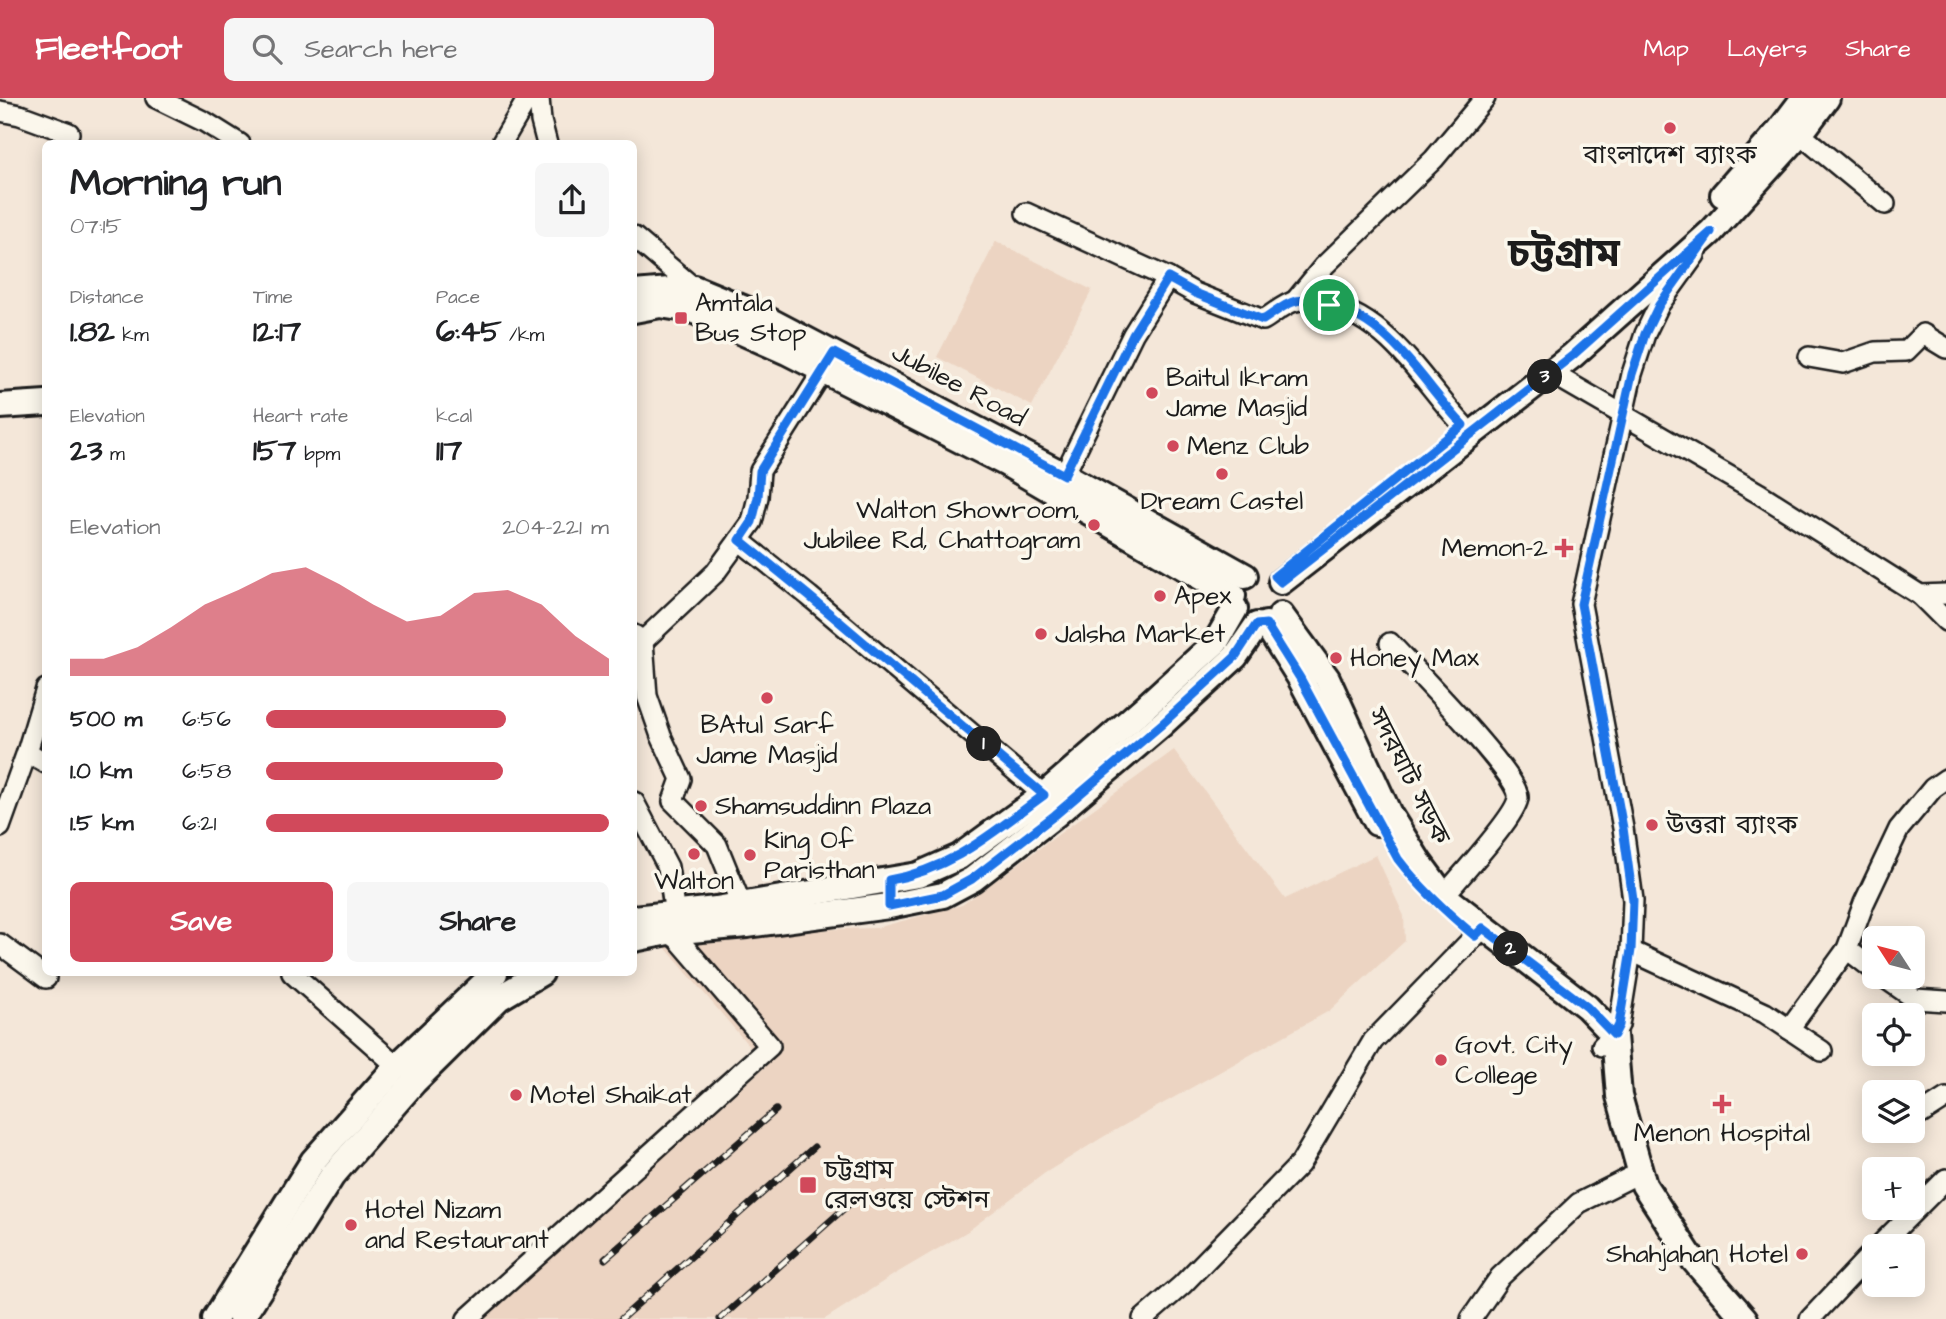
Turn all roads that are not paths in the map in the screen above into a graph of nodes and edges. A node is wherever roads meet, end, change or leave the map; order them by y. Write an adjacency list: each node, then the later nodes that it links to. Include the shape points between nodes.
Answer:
1 (156, 98): 10 (street)
2 (527, 98): 11 (street)
3 (539, 98): 12 (street)
4 (1485, 98): 20 (street, via 1434,159 1324,266)
5 (1804, 98): 31 (main road, via 1696,224 1566,341)
6 (1826, 98): 9 (main road)
7 (0, 111): 8 (street)
8 (69, 133)
9 (1800, 134): 13 (street); 15 (main road)
10 (234, 140)
11 (502, 140)
12 (546, 140)
13 (1885, 204)
14 (1026, 212): 17 (street)
15 (1711, 232): 25 (main road); 28 (street, via 1659,305 1645,334)
16 (637, 240): 18 (street)
17 (1168, 278): 20 (street, via 1263,320); 32 (street, via 1133,334)
18 (694, 288): 19 (main road, Jubilee Road); 24 (main road, Jubilee Road, via 755,313)
19 (637, 293)
20 (1296, 300): 31 (street, via 1329,305 1361,317 1387,336)
21 (637, 309): 24 (main road, via 660,305 692,310 787,352)
22 (1946, 348): 23 (street, via 1923,334 1906,351 1875,352 1843,363)
23 (1810, 357)
24 (829, 362): 32 (main road, Jubilee Road); 33 (street, via 760,471 752,522); 35 (main road)
25 (1551, 373): 28 (street); 34 (main road)
26 (42, 403): 27 (main road)
27 (0, 406)
28 (1624, 415): 37 (street); 59 (street, via 1581,604 1633,900)
29 (42, 419): 30 (main road)
30 (0, 422)
31 (1463, 425): 34 (main road)
32 (1064, 475): 35 (main road, Jubilee Road)
33 (740, 540): 40 (street, via 715,573); 46 (street)
34 (1278, 579): 35 (main road, via 1260,571); 38 (main road, via 1287,598)
35 (1238, 593): 38 (main road, via 1248,622); 46 (main road, via 1216,642)
36 (1946, 594): 37 (street)
37 (1920, 595): 39 (street)
38 (1268, 621): 50 (main road, সদরঘাট সড়ক, via 1327,678 1389,814); 52 (main road, via 1162,724 983,871 943,895); 55 (main road, সদরঘাট সড়ক, via 1398,859 1432,900)
39 (1946, 621)
40 (638, 638): 51 (street, via 647,696 681,779 673,801 717,845)
41 (1390, 643): 50 (street, via 1517,787 1518,800 1500,829)
42 (42, 702): 43 (street)
43 (27, 752): 44 (street); 48 (street)
44 (42, 761)
45 (1946, 779): 58 (street, via 1899,829)
46 (1044, 795): 49 (main road, via 959,857 918,875)
47 (637, 808): 54 (street, via 668,867)
48 (0, 827)
49 (889, 880): 51 (main road); 52 (main road)
50 (1444, 896): 55 (main road, সদরঘাট সড়ক)
51 (741, 904): 54 (main road)
52 (889, 906): 54 (main road, via 747,925)
53 (637, 918): 54 (main road)
54 (672, 923): 56 (main road); 81 (street, via 678,939 770,1046)
55 (1479, 932): 70 (main road, সদরঘাট সড়ক, via 1587,1007); 82 (street, via 1373,1041 1300,1164)
56 (637, 938)
57 (0, 944): 61 (street)
58 (1847, 949): 60 (street); 69 (street)
59 (1631, 950): 69 (street, via 1765,1013); 70 (street, via 1619,1025)
60 (1862, 961)
61 (42, 975)
62 (43, 976): 66 (street)
63 (295, 976): 72 (street)
64 (492, 976): 72 (main road)
65 (536, 976): 79 (main road, via 499,998 414,1082 341,1165)
66 (46, 978)
67 (1901, 989): 68 (street, via 1915,999)
68 (1946, 1001)
69 (1789, 1029): 71 (street)
70 (1608, 1040): 75 (main road, via 1610,1097); 85 (main road, via 1644,1185 1690,1256)
71 (1822, 1051)
72 (397, 1066): 80 (main road, via 313,1161)
73 (1946, 1098): 74 (street)
74 (1925, 1111)
75 (1631, 1177): 83 (street, via 1580,1203 1500,1277); 84 (main road, via 1691,1273)
76 (1946, 1179): 77 (street)
77 (1891, 1234)
78 (1862, 1264): 86 (street)
79 (248, 1316)
80 (215, 1319)
81 (467, 1319)
82 (1143, 1319)
83 (1471, 1319)
84 (1733, 1319)
85 (1745, 1319)
86 (1810, 1319)

